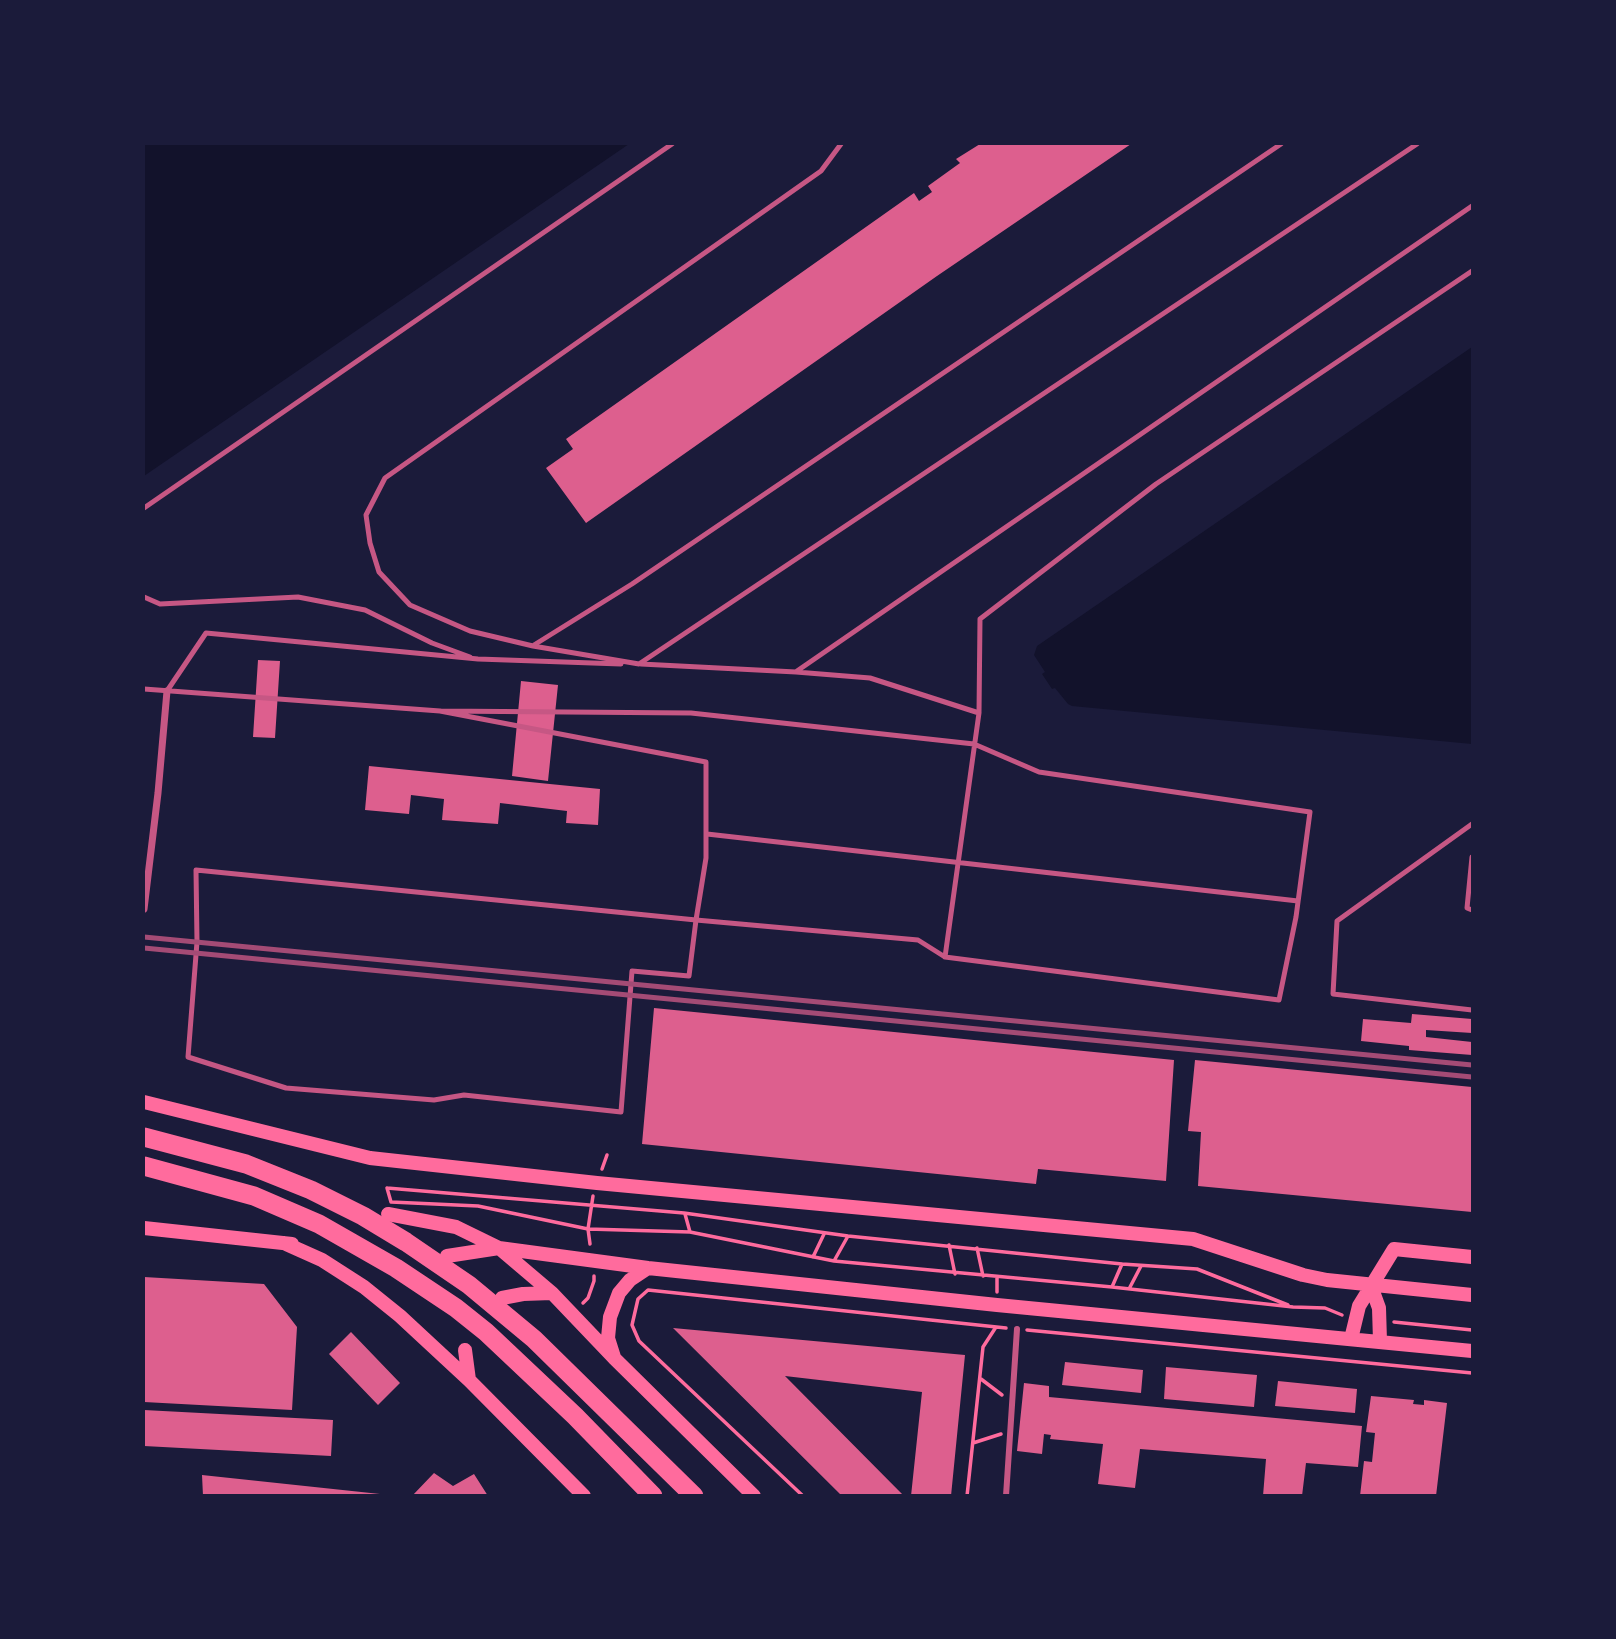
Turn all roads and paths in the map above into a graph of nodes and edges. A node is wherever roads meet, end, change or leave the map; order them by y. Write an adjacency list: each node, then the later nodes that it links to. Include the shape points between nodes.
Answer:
1 (672, 144): 7 (lane)
2 (841, 144): 9 (lane, via 821,171 385,478 366,515 379,572 410,606 470,631)
3 (1281, 144): 9 (lane, via 632,584)
4 (1417, 144): 11 (lane)
5 (1472, 206): 12 (lane)
6 (1472, 271): 16 (lane, via 1156,484 980,619)
7 (144, 508)
8 (144, 597): 10 (lane, via 160,604 298,597 365,610 432,643)
9 (533, 646): 11 (lane)
10 (478, 659): 11 (lane); 14 (lane, via 206,633)
11 (639, 664): 12 (lane)
12 (796, 672): 16 (lane, via 870,678)
13 (144, 689): 14 (lane)
14 (167, 691): 15 (lane); 23 (street)
15 (440, 711): 17 (lane, via 691,713); 19 (lane, via 705,762)
16 (979, 713): 17 (lane)
17 (974, 744): 21 (lane); 22 (lane, via 1039,772 1310,812)
18 (1472, 824): 27 (lane, via 1337,921 1333,994)
19 (707, 834): 21 (lane); 25 (lane)
20 (1472, 857): 24 (lane, via 1467,908)
21 (958, 861): 22 (lane); 26 (lane)
22 (1298, 901): 26 (lane, via 1279,1000)
23 (144, 909)
24 (1472, 910)
25 (696, 920): 25 (lane, via 196,870 197,942 188,1057 286,1088 434,1100 464,1095 621,1112 632,971 689,976); 26 (lane, via 918,940)
26 (945, 957)
27 (1472, 1010)
28 (144, 1102): 51 (main road, via 370,1158 1193,1239 1303,1275)
29 (144, 1137): 77 (highway, via 246,1164 311,1190 406,1242 501,1310)
30 (144, 1166): 76 (highway, via 254,1196 319,1224 396,1268 486,1332)
31 (684, 1213): 34 (path); 34 (path, via 387,1188 391,1202 478,1206 588,1229); 35 (path)
32 (387, 1214): 40 (main road, via 456,1227)
33 (144, 1228): 37 (main road)
34 (690, 1232): 44 (path)
35 (825, 1233): 36 (path); 44 (path)
36 (848, 1236): 38 (path); 45 (path)
37 (284, 1243): 39 (main road); 71 (main road, via 365,1287)
38 (948, 1245): 41 (path); 49 (path)
39 (308, 1246)
40 (499, 1248): 42 (main road); 48 (main road); 54 (main road)
41 (977, 1248): 46 (path); 50 (path)
42 (447, 1256)
43 (1472, 1256): 51 (main road, via 1394,1249)
44 (813, 1257): 45 (path)
45 (834, 1261): 49 (path)
46 (1122, 1264): 47 (path); 52 (path)
47 (1141, 1265): 53 (path); 58 (path, via 1197,1269)
48 (648, 1268): 57 (main road); 68 (main road, via 619,1293 608,1338)
49 (955, 1274): 50 (path)
50 (984, 1277): 52 (path)
51 (1371, 1286): 55 (main road); 59 (main road); 60 (main road)
52 (1112, 1287): 53 (path)
53 (1129, 1289): 58 (path)
54 (552, 1293): 56 (main road); 68 (main road)
55 (1472, 1295)
56 (502, 1298)
57 (997, 1305): 61 (path); 64 (main road)
58 (1293, 1307): 59 (path, via 1325,1308)
59 (1356, 1318): 64 (main road)
60 (1380, 1320): 63 (path); 65 (main road)
61 (996, 1327): 62 (path); 70 (path, via 983,1347); 79 (path, via 648,1290 638,1300 632,1325 639,1341)
62 (1017, 1329): 69 (path); 72 (street)
63 (1472, 1329)
64 (1351, 1339): 65 (main road)
65 (1380, 1341): 67 (main road)
66 (465, 1350): 71 (main road)
67 (1472, 1351)
68 (614, 1358): 78 (main road)
69 (1472, 1373)
70 (979, 1378): 72 (path); 74 (path)
71 (469, 1380): 75 (main road)
72 (1012, 1403): 73 (street)
73 (1010, 1431): 74 (path); 81 (street)
74 (973, 1443): 80 (path)
75 (584, 1496)
76 (653, 1496)
77 (694, 1496)
78 (754, 1496)
79 (803, 1496)
80 (967, 1496)
81 (1006, 1496)

